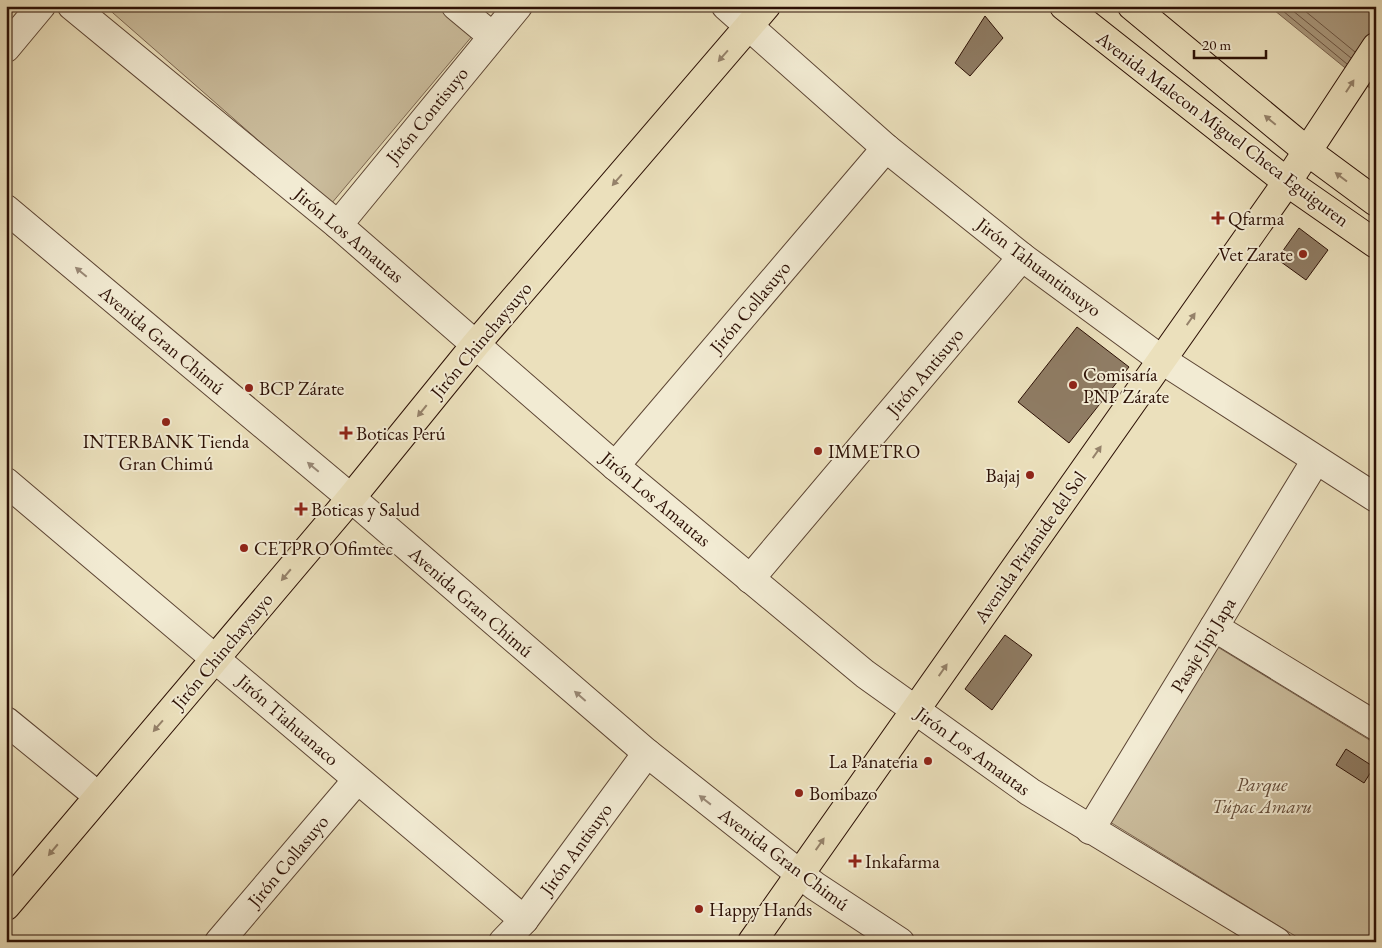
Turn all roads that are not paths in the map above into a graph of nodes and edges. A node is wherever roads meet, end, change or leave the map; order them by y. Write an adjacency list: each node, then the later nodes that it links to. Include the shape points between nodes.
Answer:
1 (41, 6): 12 (street)
2 (72, 6): 18 (street, Jirón Los Amautas)
3 (456, 6): 10 (street)
4 (518, 6): 10 (street, Jirón Contisuyo)
5 (726, 6): 9 (street, Jirón Tahuantinsuyo)
6 (766, 6): 9 (main road, Jirón Chinchaysuyo)
7 (1132, 6): 14 (main road, Avenida Malecon Miguel Checa Eguiguren, one-way to 7)
8 (1067, 9): 15 (main road, Avenida Malecon Miguel Checa Eguiguren)
9 (748, 26): 13 (street, Jirón Tahuantinsuyo); 21 (main road, Jirón Chinchaysuyo, one-way to 21)
10 (492, 36): 18 (street, Jirón Contisuyo)
11 (1376, 47): 14 (main road, Avenida Pirámide del Sol, one-way to 11)
12 (6, 48)
13 (886, 148): 20 (street, Jirón Tahuantinsuyo); 24 (street, Jirón Collasuyo)
14 (1307, 151): 15 (main road, Avenida Pirámide del Sol); 16 (main road, Avenida Malecon Miguel Checa Eguiguren, one-way to 14)
15 (1287, 182): 19 (main road, Avenida Malecon Miguel Checa Eguiguren); 22 (main road, Avenida Pirámide del Sol, one-way to 15)
16 (1376, 202)
17 (6, 209): 26 (street, Avenida Gran Chimú, one-way to 17)
18 (338, 225): 21 (street, Jirón Los Amautas)
19 (1376, 244)
20 (1022, 257): 22 (street, Jirón Tahuantinsuyo); 28 (street, Jirón Antisuyo)
21 (476, 344): 24 (street, Jirón Los Amautas); 26 (main road, Jirón Chinchaysuyo, one-way to 26)
22 (1162, 360): 23 (street, Jirón Tahuantinsuyo); 31 (main road, Avenida Pirámide del Sol, one-way to 22)
23 (1316, 460): 27 (street, Jirón Tahuantinsuyo); 29 (street, Pasaje Jipi Japa)
24 (615, 466): 28 (street, Jirón Los Amautas)
25 (6, 482): 30 (street, Jirón Tiahuanaco)
26 (350, 498): 30 (main road, Jirón Chinchaysuyo, one-way to 30); 34 (street, Avenida Gran Chimú, one-way to 26)
27 (1376, 498)
28 (750, 579): 31 (street, Jirón Los Amautas, via 865,674)
29 (1214, 627): 33 (street); 37 (street, Pasaje Jipi Japa)
30 (216, 658): 35 (street, Jirón Tiahuanaco); 36 (main road, Jirón Chinchaysuyo, one-way to 36)
31 (915, 710): 37 (street, Jirón Los Amautas, via 1030,792); 38 (main road, Avenida Pirámide del Sol, one-way to 31)
32 (6, 721): 36 (street)
33 (1376, 726)
34 (647, 753): 38 (street, Avenida Gran Chimú, one-way to 34); 40 (street, Jirón Antisuyo)
35 (357, 780): 40 (street, Jirón Tiahuanaco); 41 (street, Jirón Collasuyo)
36 (98, 796): 39 (main road, Jirón Chinchaysuyo, one-way to 39)
37 (1090, 830): 45 (street, Jirón Los Amautas)
38 (798, 874): 43 (main road, Avenida Pirámide del Sol); 44 (street, Avenida Gran Chimú)
39 (6, 906)
40 (524, 920): 42 (street, Jirón Antisuyo)
41 (219, 942)
42 (503, 942)
43 (752, 942)
44 (900, 942)
45 (1277, 942)

